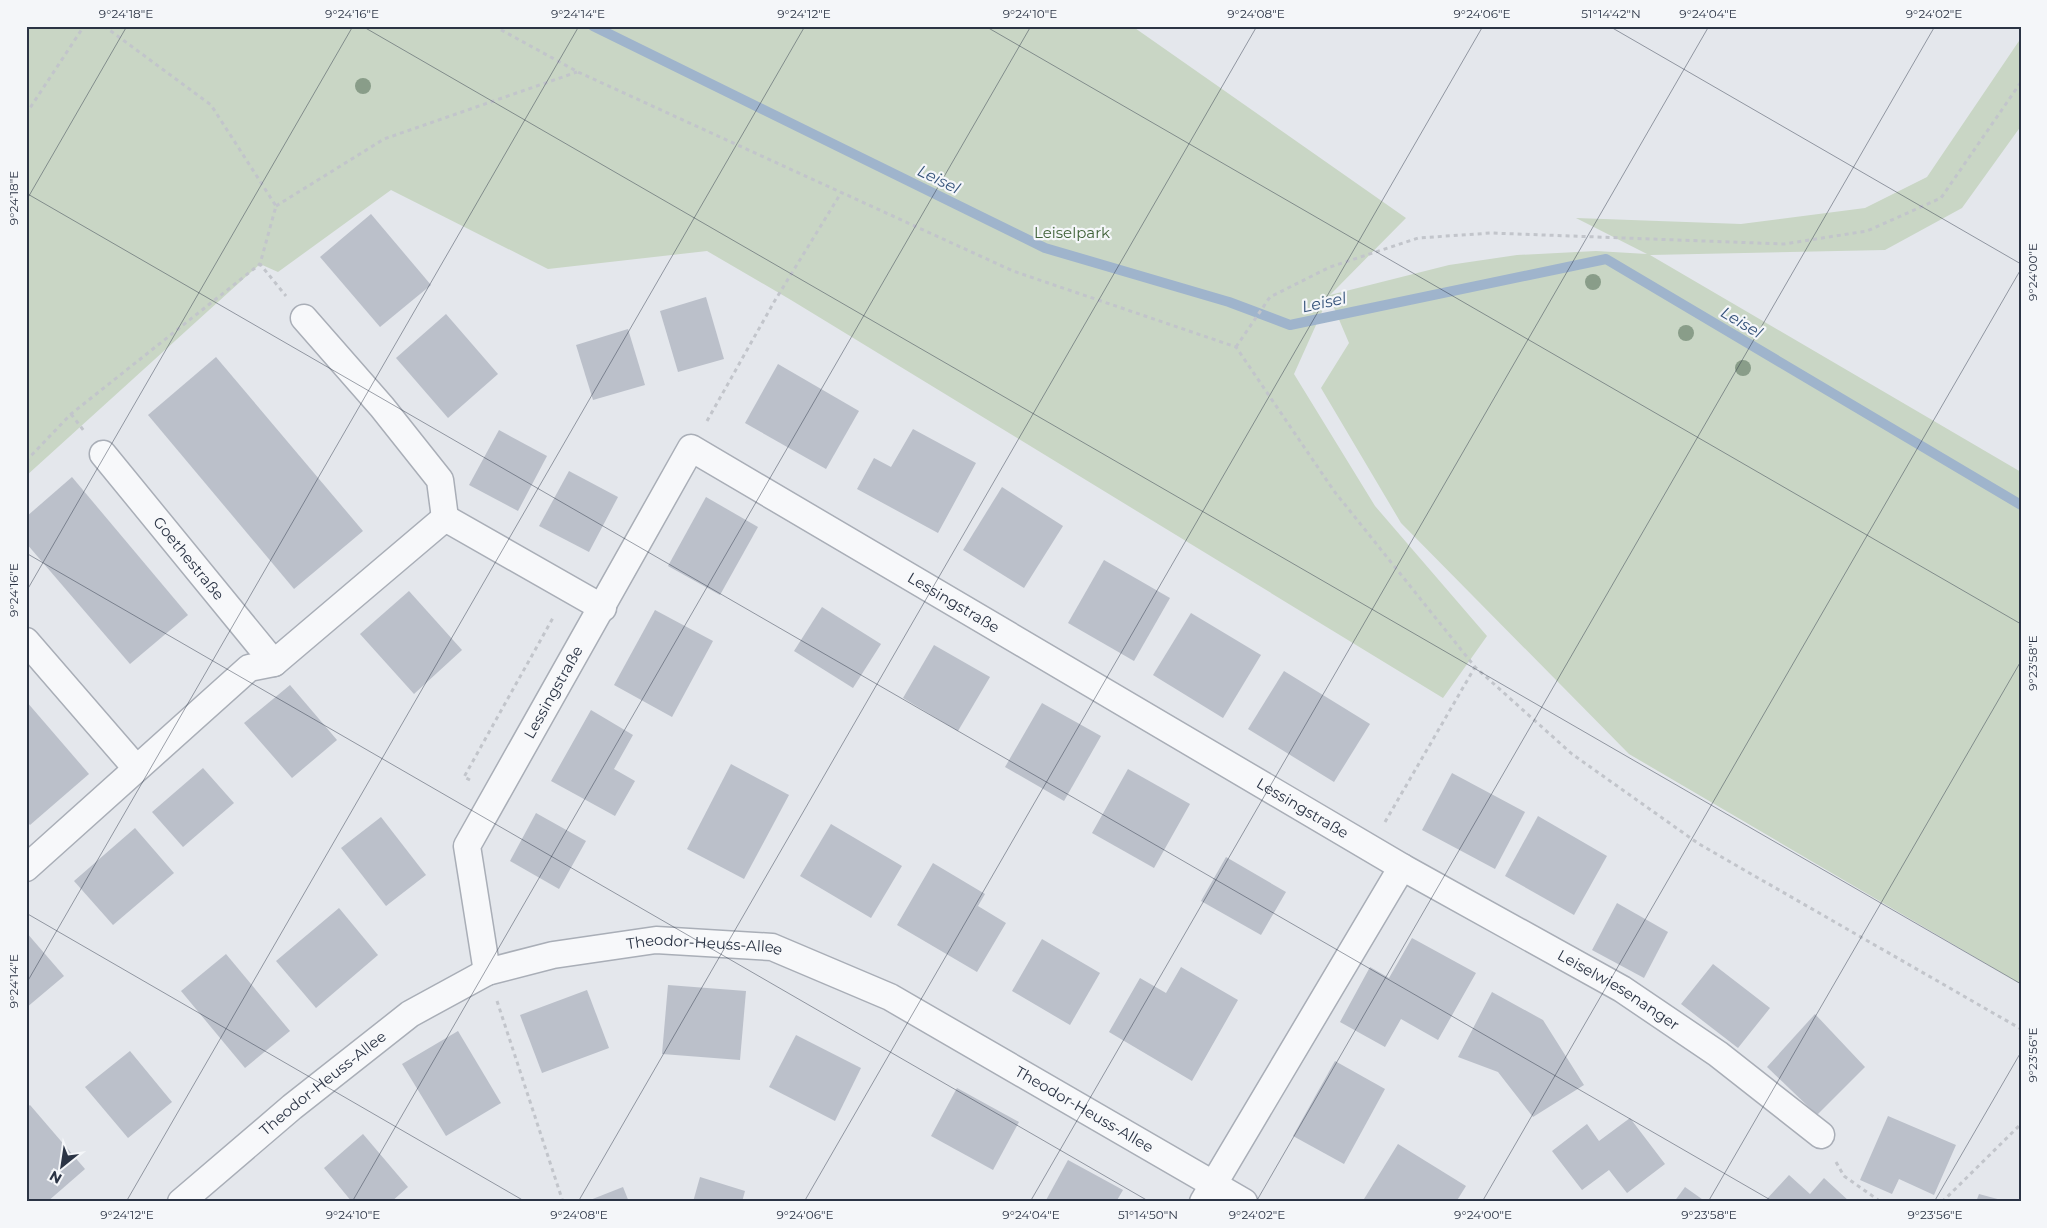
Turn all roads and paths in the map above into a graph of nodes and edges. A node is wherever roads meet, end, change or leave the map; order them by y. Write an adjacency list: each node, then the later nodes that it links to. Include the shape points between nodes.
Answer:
1 (84, 26): 6 (path)
2 (104, 26): 8 (path, via 211,105)
3 (494, 26): 4 (path)
4 (578, 72): 7 (path); 8 (path, via 384,139)
5 (2021, 82): 11 (path, via 1941,198 1867,231 1784,244 1491,233 1418,238 1330,266 1270,297)
6 (26, 114)
7 (841, 194): 11 (path, via 1013,271); 12 (path, via 774,302)
8 (276, 206): 9 (path)
9 (260, 264): 10 (path); 14 (path, via 71,414)
10 (304, 318): 15 (street, via 382,407 440,480)
11 (1236, 347): 20 (path, via 1334,491)
12 (691, 448): 17 (street, Lessingstraße); 23 (street, Lessingstraße)
13 (103, 454): 19 (street, Goethestraße)
14 (26, 461)
15 (445, 518): 16 (street); 19 (street)
16 (569, 589): 17 (street); 22 (path, via 464,777)
17 (603, 608): 22 (street, Lessingstraße)
18 (26, 641): 21 (street)
19 (274, 663): 21 (street, via 249,668)
20 (1475, 667): 23 (path); 27 (path, via 1572,754 1699,844)
21 (136, 768): 25 (street)
22 (496, 795): 26 (street, Lessingstraße, via 467,846)
23 (1369, 848): 24 (street, Lessingstraße)
24 (1402, 867): 29 (street, Leiselwiesenanger, via 1622,989 1718,1054); 30 (street)
25 (26, 868)
26 (487, 972): 30 (street, Theodor-Heuss-Allee, via 553,954 656,940 772,947 890,997); 31 (street, Theodor-Heuss-Allee, via 410,1014 292,1107); 32 (path)
27 (2021, 1029)
28 (2021, 1124): 35 (path)
29 (1821, 1135): 34 (path, via 1844,1176)
30 (1208, 1193): 33 (street, Theodor-Heuss-Allee)
31 (181, 1202)
32 (563, 1202)
33 (1244, 1202)
34 (1881, 1202)
35 (1942, 1202)

